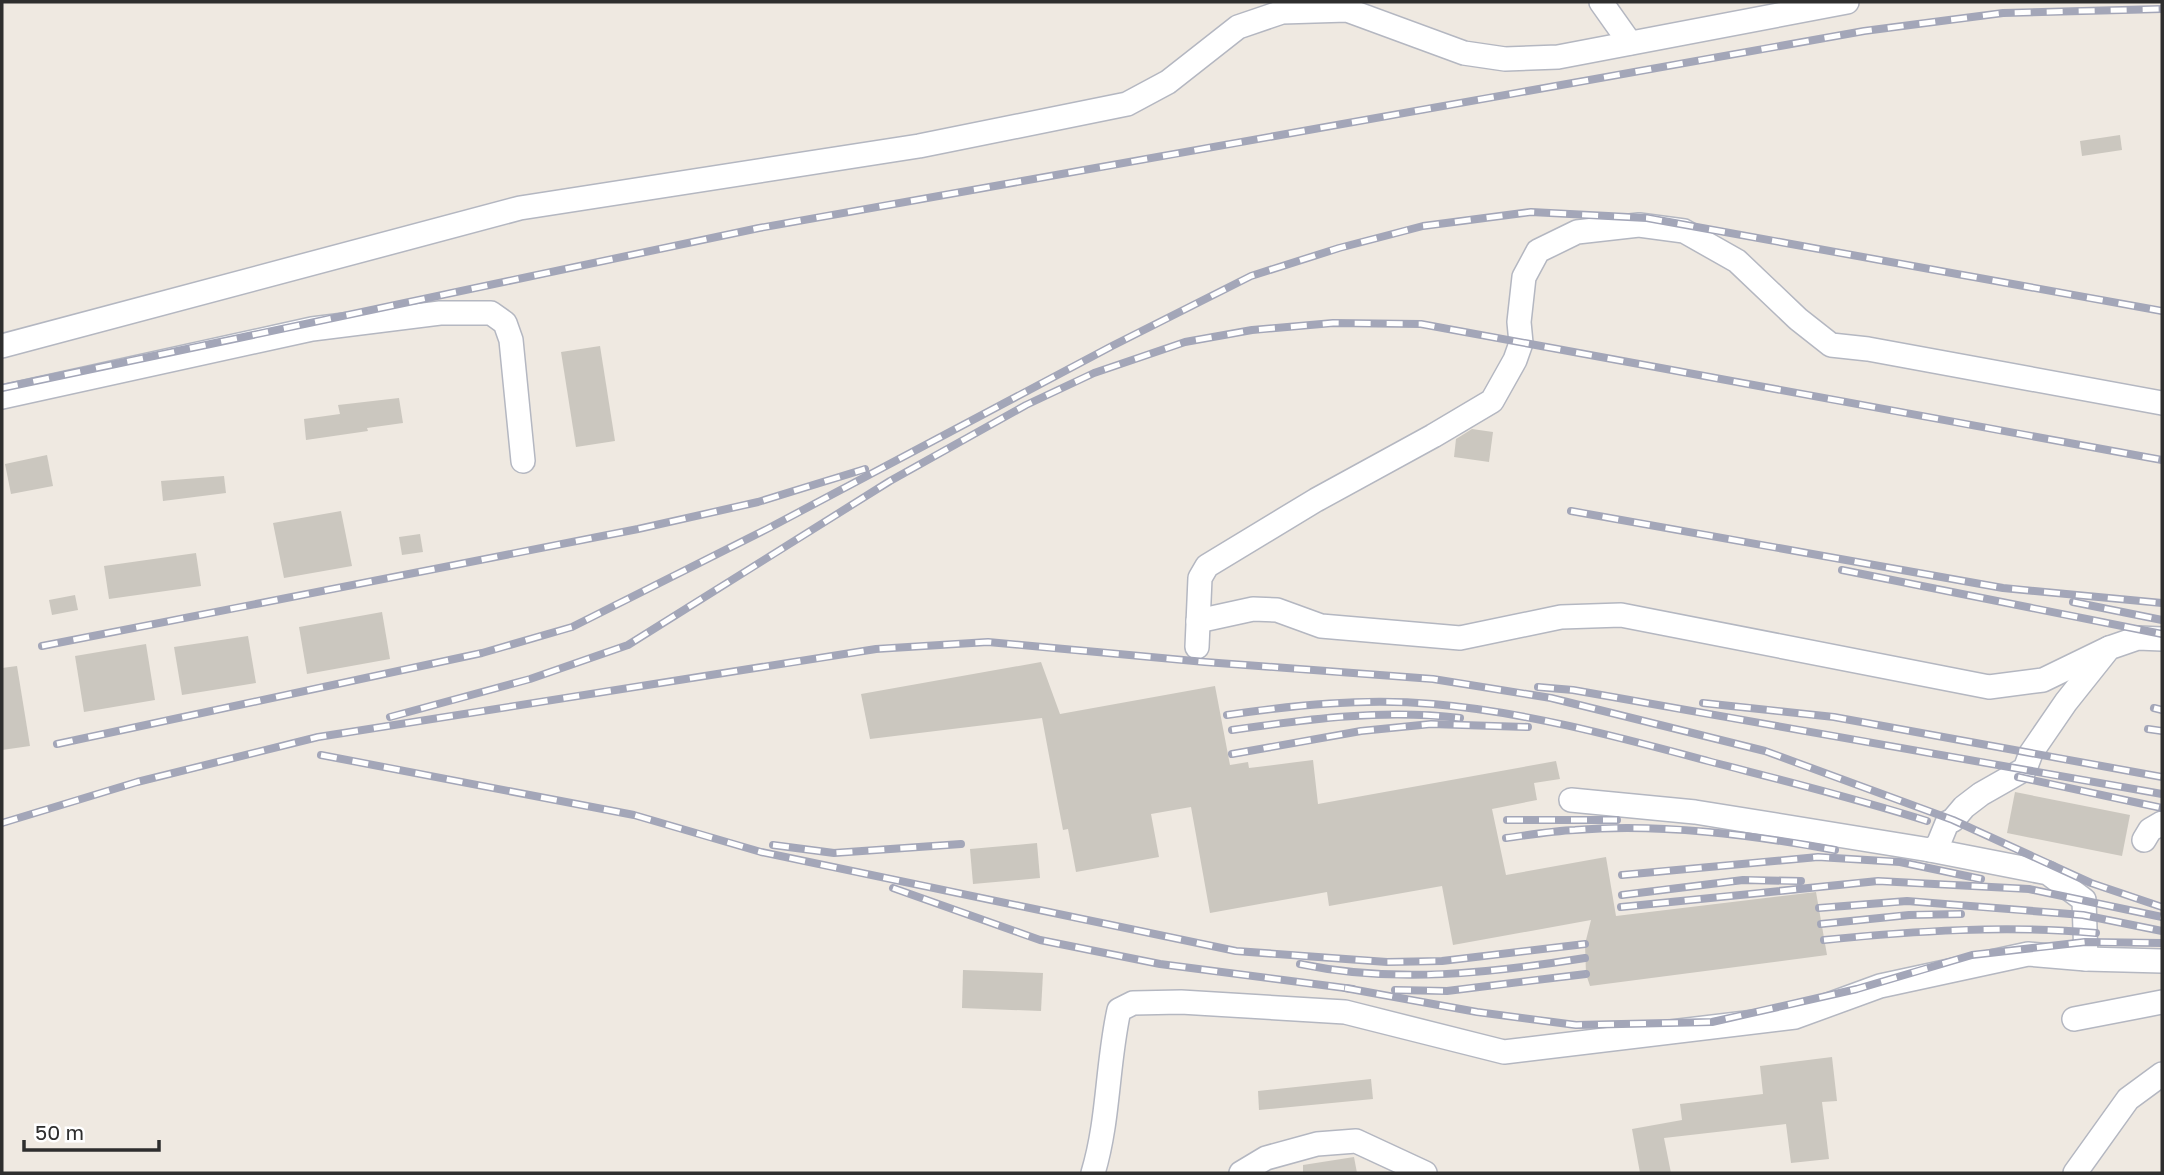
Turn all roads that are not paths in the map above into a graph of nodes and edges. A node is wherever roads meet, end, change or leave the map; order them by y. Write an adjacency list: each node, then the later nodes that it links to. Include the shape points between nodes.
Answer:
1 (1601, 2): 3 (street)
2 (1847, 2): 3 (street)
3 (1630, 43): 4 (street, via 1558,57 1505,60 1464,53 1347,10 1282,12 1238,27 1168,82 1126,104 919,146 520,208)
4 (2, 346)
5 (2, 397): 7 (street, via 312,329 440,313 491,313 505,323 511,340)
6 (2162, 403): 8 (street, via 1830,345 1737,261 1684,232 1639,225 1577,232 1538,251 1524,277 1521,344 1492,401 1206,566 1200,578)
7 (523, 461)
8 (1198, 621): 10 (street); 11 (street, via 1253,608 1278,610 1321,626 1460,638 1561,618 1621,615 1989,687 2043,680)
9 (2162, 639): 11 (street, via 2138,639)
10 (1197, 647)
11 (2109, 648): 15 (street, via 2066,702 2025,769 1964,807)
12 (1571, 800): 15 (street, via 1695,812)
13 (2162, 823): 14 (street)
14 (2144, 840)
15 (1930, 850): 16 (street, via 2048,873 2084,900)
16 (2086, 959): 17 (street); 21 (street, via 2028,954 1880,986 1795,1017 1504,1052 1345,1012 1133,1003 1119,1010 1115,1027 1105,1121)
17 (2162, 961)
18 (2162, 1002): 19 (street)
19 (2074, 1019)
20 (2162, 1074): 24 (street, via 2128,1099)
21 (1093, 1173)
22 (1241, 1173): 23 (street, via 1266,1158 1317,1144 1356,1141)
23 (1425, 1173)
24 (2075, 1173)

